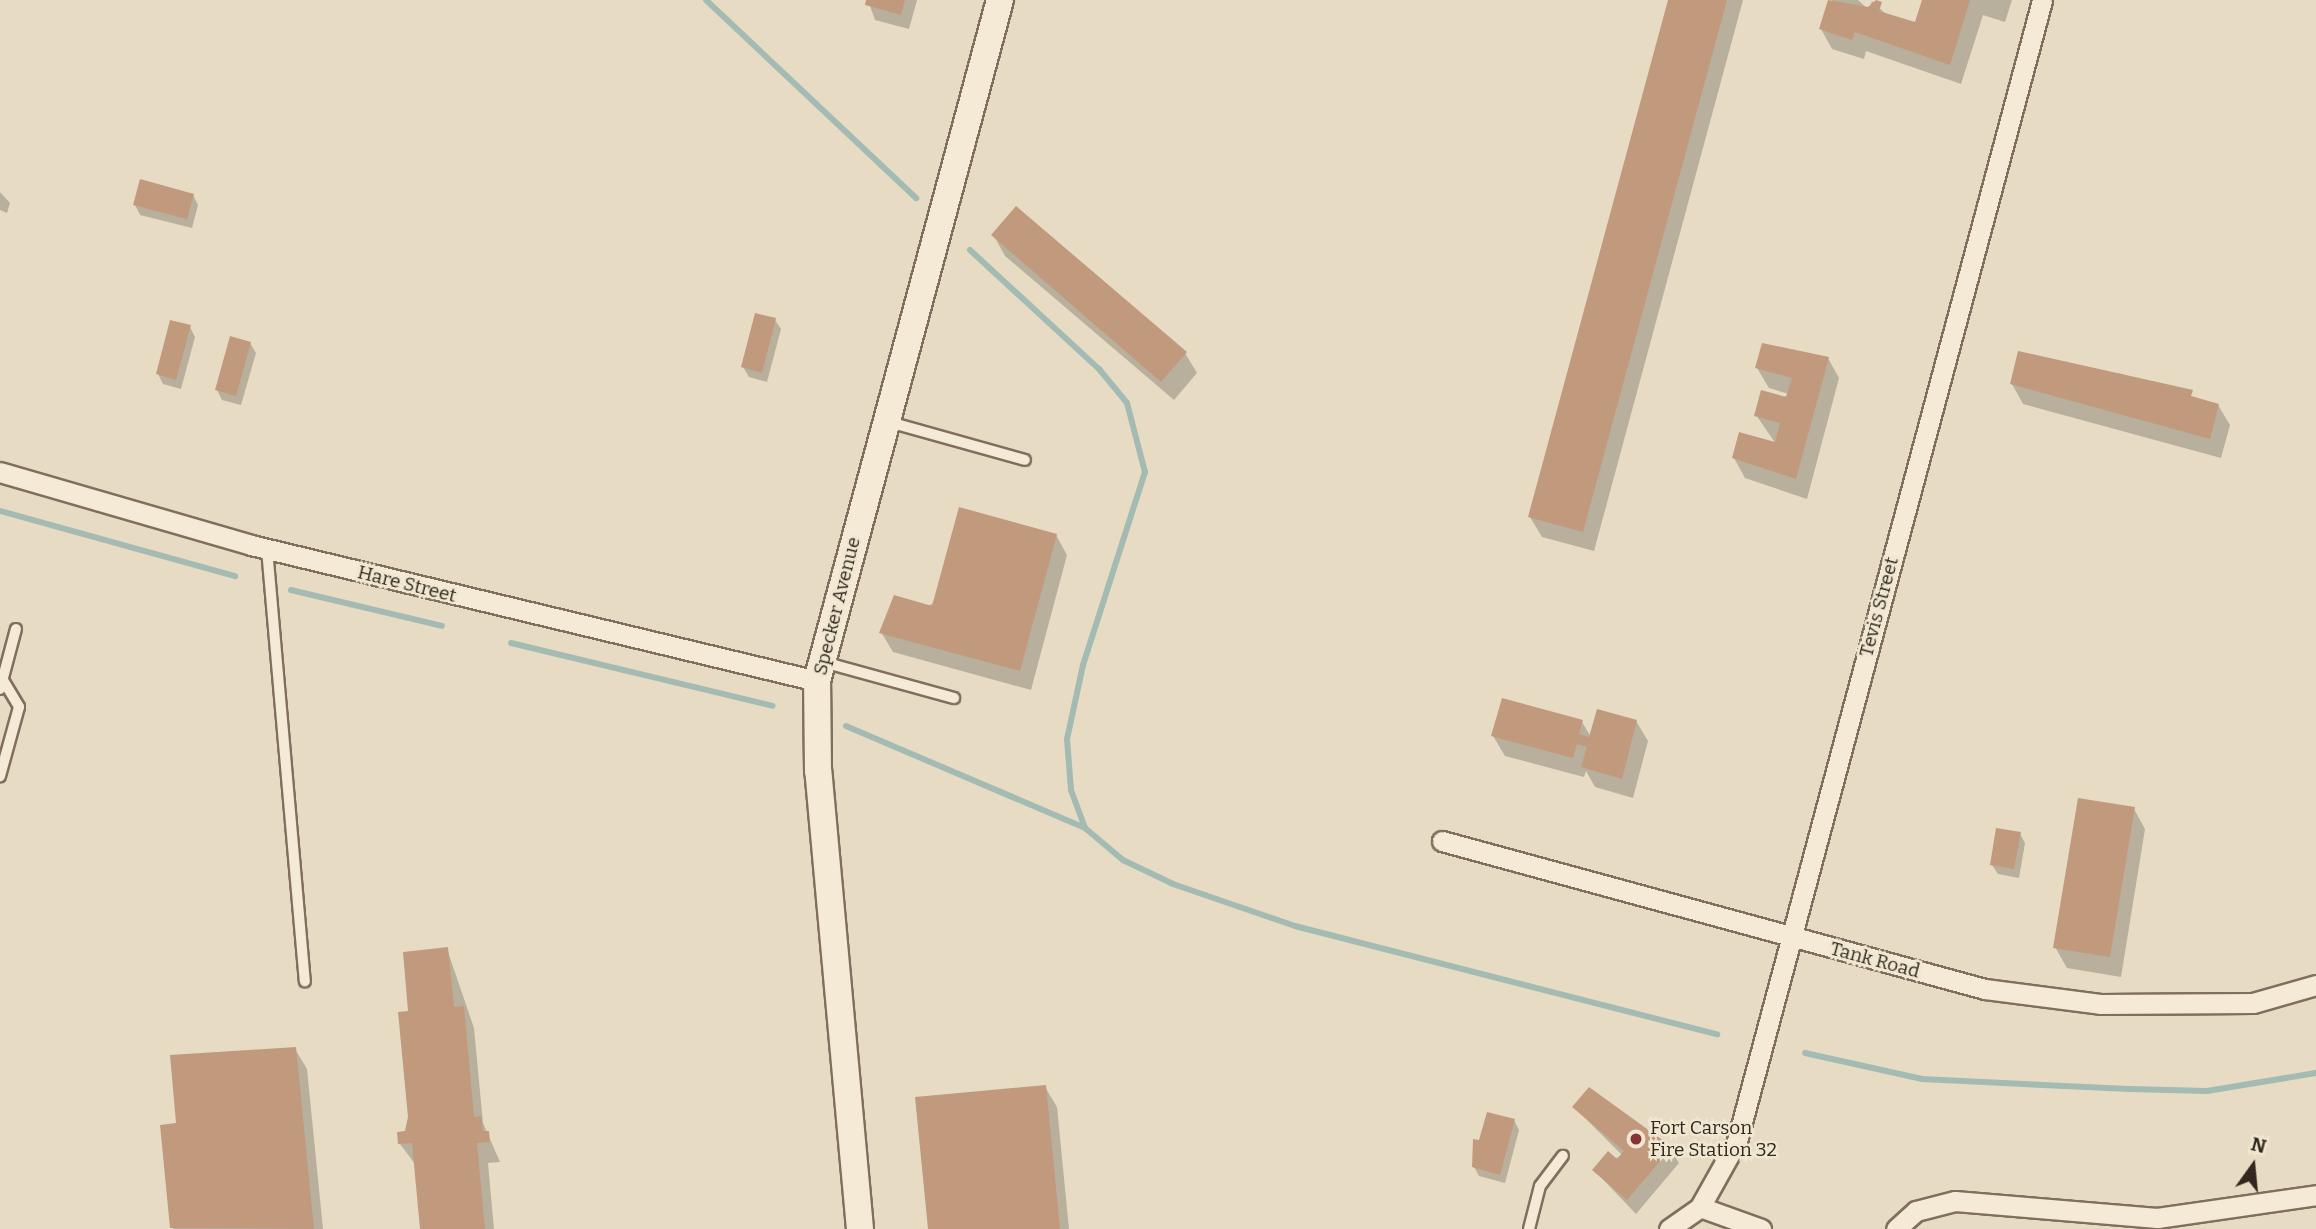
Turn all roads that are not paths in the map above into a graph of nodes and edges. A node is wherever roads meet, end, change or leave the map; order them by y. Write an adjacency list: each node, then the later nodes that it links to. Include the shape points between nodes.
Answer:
1 (1000, 0): 3 (street, Specker Avenue)
2 (2042, 0): 14 (street, Tevis Street)
3 (885, 421): 4 (lane); 8 (street, Specker Avenue)
4 (1025, 460)
5 (0, 471): 6 (street, Hare Street)
6 (267, 549): 8 (street, Hare Street); 15 (lane)
7 (16, 629): 9 (lane)
8 (819, 671): 11 (lane); 20 (street, Specker Avenue, via 818,771)
9 (2, 676): 10 (lane); 12 (lane, via 19,707)
10 (0, 689)
11 (954, 698)
12 (0, 776)
13 (1442, 841): 14 (street, Tank Road)
14 (1788, 937): 16 (street, Tank Road, via 1985,989 2100,1004 2253,1003); 19 (street, Tevis Street, via 1737,1141)
15 (305, 981)
16 (2316, 985)
17 (1563, 1156): 21 (lane, via 1540,1186)
18 (2316, 1195): 24 (street, via 2157,1218 1944,1202 1916,1210)
19 (1700, 1207): 22 (street); 23 (street)
20 (860, 1229)
21 (1529, 1229)
22 (1669, 1229)
23 (1761, 1229)
24 (1896, 1229)

